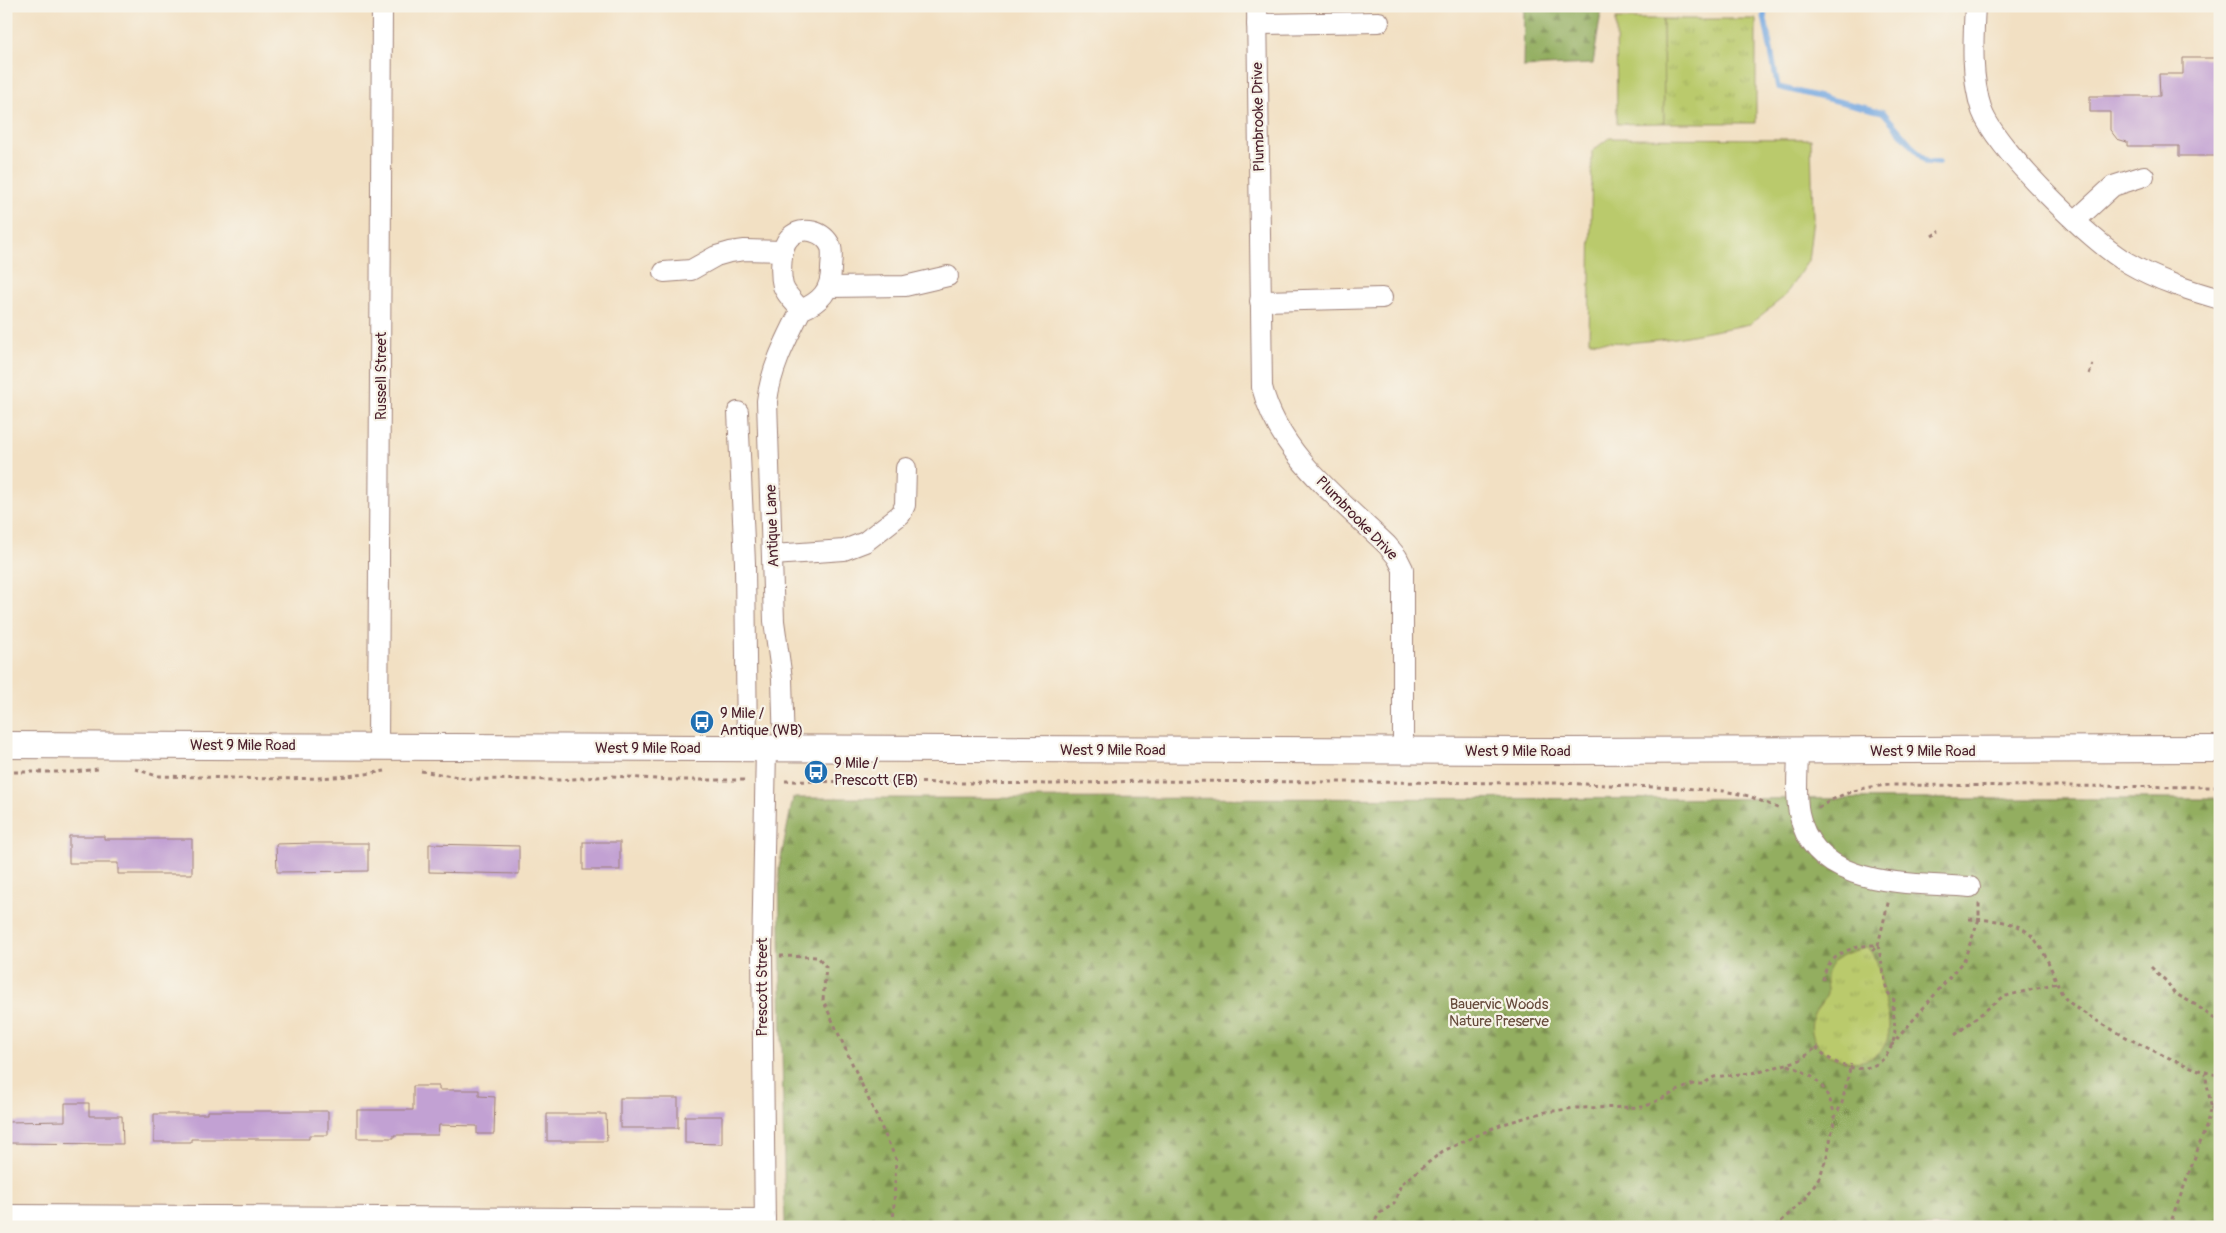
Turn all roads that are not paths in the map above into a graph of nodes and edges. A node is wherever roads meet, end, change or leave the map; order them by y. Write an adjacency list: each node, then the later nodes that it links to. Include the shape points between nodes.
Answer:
1 (382, 6): 19 (street, Russell Street)
2 (1975, 6): 6 (street, via 1974,77 1983,114 1999,140)
3 (1257, 15): 4 (street, Plumbrooke Drive); 13 (street, Plumbrooke Drive)
4 (1379, 22)
5 (2144, 176): 6 (street, via 2113,186)
6 (2075, 221): 12 (street, via 2142,271)
7 (783, 251): 8 (street, via 730,252 691,270); 10 (street, via 788,238 797,232 811,230 824,237 831,248); 14 (street, via 783,286)
8 (664, 272)
9 (948, 276): 10 (street, via 905,286)
10 (830, 287): 14 (street, via 815,304)
11 (1382, 298): 13 (street)
12 (2220, 299)
13 (1260, 301): 22 (street, Plumbrooke Drive, via 1262,387 1274,421 1293,451 1387,545 1403,569)
14 (801, 310): 17 (street, Antique Lane, via 770,382)
15 (738, 412): 20 (street, via 745,572)
16 (906, 468): 17 (street, via 905,505 901,514 866,542 844,550)
17 (773, 555): 20 (street, Antique Lane, via 774,621 782,679)
18 (6, 745): 19 (main road, West 9 Mile Road)
19 (378, 746): 20 (main road, West 9 Mile Road)
20 (766, 748): 22 (main road, West 9 Mile Road); 26 (street, Prescott Street, via 762,956)
21 (2220, 749): 23 (main road, West 9 Mile Road)
22 (1404, 751): 23 (main road, West 9 Mile Road)
23 (1798, 752): 24 (street, via 1798,812 1805,833 1822,857 1843,869 1872,879)
24 (1970, 887)
25 (6, 1215): 26 (street)
26 (765, 1223)

